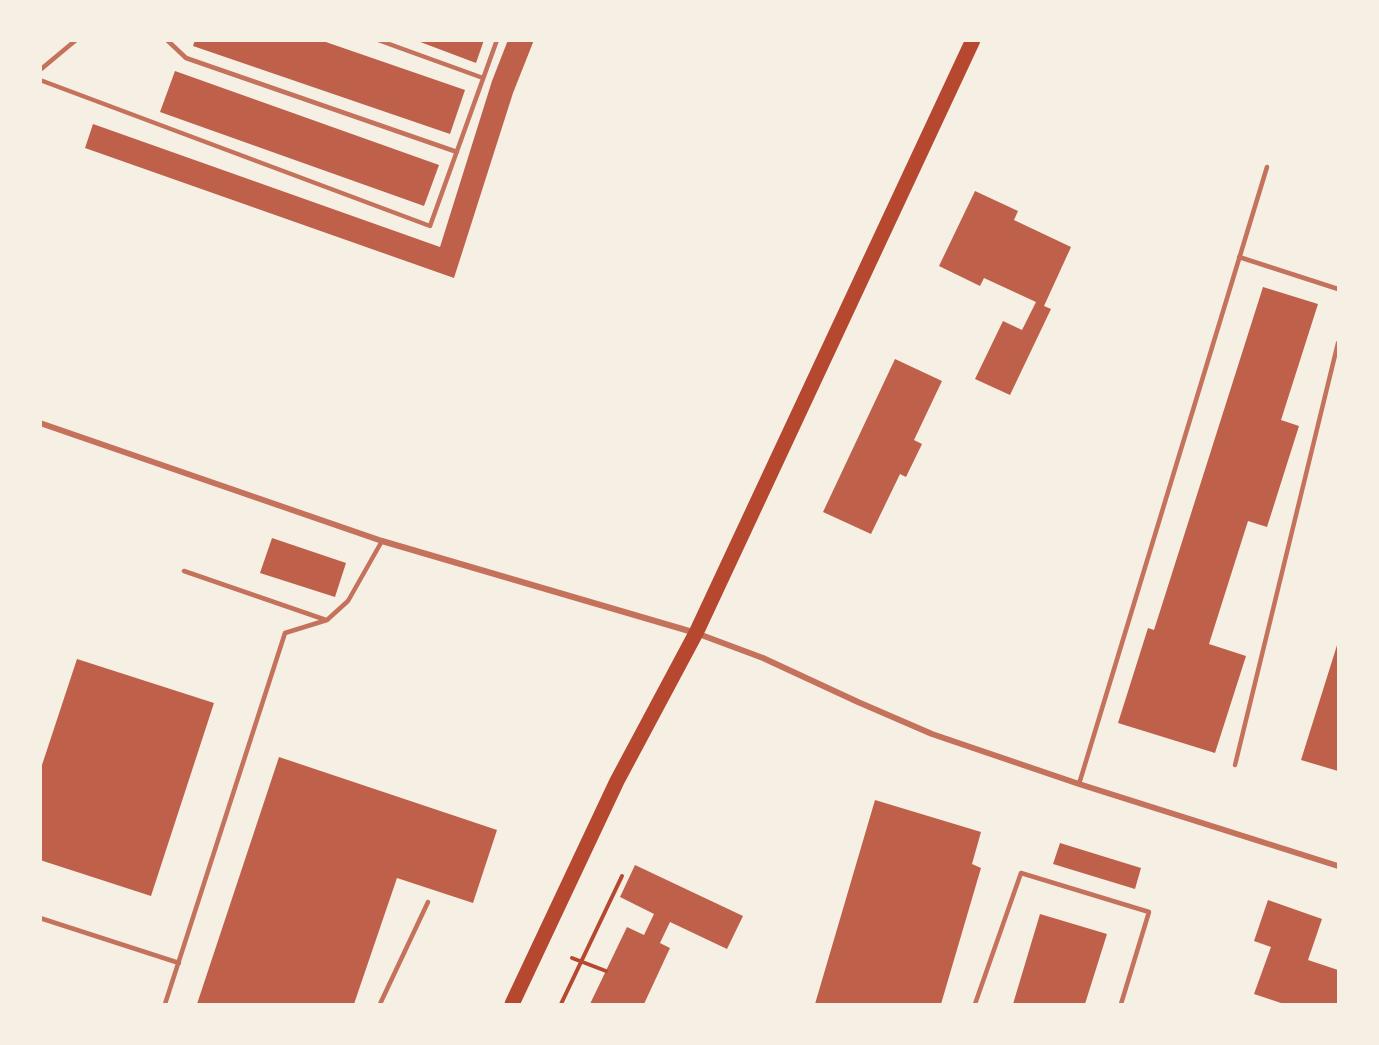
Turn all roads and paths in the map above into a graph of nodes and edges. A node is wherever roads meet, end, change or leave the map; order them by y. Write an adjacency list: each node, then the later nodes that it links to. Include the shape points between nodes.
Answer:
1 (76, 40): 6 (lane)
2 (167, 40): 9 (lane, via 186,58)
3 (378, 40): 7 (lane)
4 (497, 40): 7 (lane)
5 (973, 40): 18 (main road)
6 (40, 70)
7 (483, 78): 9 (lane)
8 (40, 80): 9 (lane, via 430,226)
9 (457, 152)
10 (1268, 167): 11 (lane)
11 (1239, 257): 12 (lane); 20 (lane)
12 (1338, 289)
13 (1338, 343): 19 (lane)
14 (40, 423): 15 (street)
15 (381, 542): 17 (lane, via 348,601); 18 (street)
16 (184, 571): 17 (lane)
17 (327, 620): 27 (lane, via 285,633)
18 (696, 633): 20 (street, via 763,658 932,734); 31 (main road, via 617,781)
19 (1235, 765)
20 (1079, 784): 21 (street)
21 (1338, 866)
22 (622, 876): 26 (path)
23 (428, 902): 30 (lane)
24 (40, 918): 27 (lane)
25 (572, 958): 26 (path)
26 (582, 961): 28 (path); 32 (path)
27 (179, 963): 29 (lane)
28 (606, 971)
29 (165, 1005)
30 (380, 1005)
31 (512, 1005)
32 (561, 1005)
33 (975, 1005): 34 (lane, via 1021,873 1149,912)
34 (1121, 1005)

